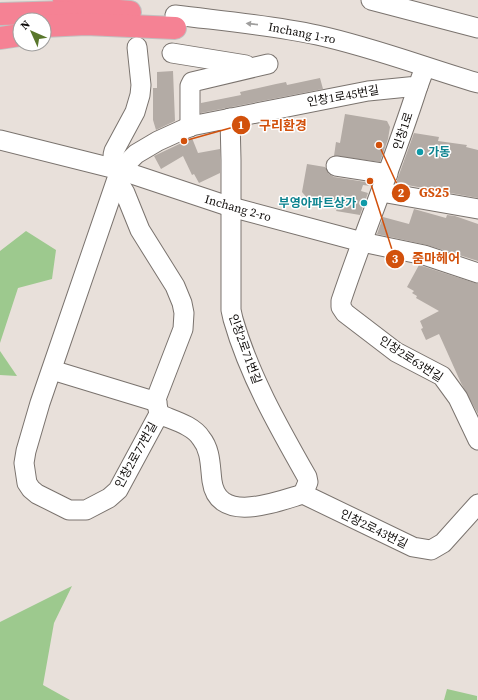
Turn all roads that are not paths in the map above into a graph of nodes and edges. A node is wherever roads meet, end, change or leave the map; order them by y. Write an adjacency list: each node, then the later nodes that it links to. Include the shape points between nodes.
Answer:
1 (64, 0): 3 (highway)
2 (371, 0): 9 (street)
3 (108, 10): 4 (highway); 5 (highway)
4 (0, 14)
5 (175, 22): 6 (highway); 16 (street, Inchang 1-ro, via 259,25 317,35 380,51)
6 (86, 24): 7 (highway); 11 (highway)
7 (52, 26)
8 (12, 28): 10 (highway)
9 (478, 28)
10 (0, 29)
11 (52, 30)
12 (12, 36): 13 (highway)
13 (0, 38)
14 (137, 47): 24 (street, via 140,95 135,112 114,151)
15 (172, 53): 20 (street, via 262,65 190,83)
16 (425, 67): 17 (street, Inchang 1-ro); 18 (street)
17 (478, 83)
18 (418, 86): 19 (street, 인창1로45번길, via 381,89); 23 (street, 인창1로)
19 (230, 118): 20 (street, 인창1로45번길); 26 (street, 인창2로71번길)
20 (190, 127): 24 (street, 인창1로45번길, via 142,151)
21 (0, 140): 24 (street, Inchang 2-ro)
22 (336, 166): 23 (street)
23 (388, 174): 25 (street, 인창1로)
24 (118, 178): 26 (street, Inchang 2-ro); 30 (street, 인창2로77번길); 31 (street, 인창2로77번길, via 140,230 175,286 184,313 183,329 158,391)
25 (381, 192): 27 (street); 28 (street, 인창1로)
26 (231, 207): 28 (street, Inchang 2-ro); 33 (street, 인창2로71번길, via 232,319 271,413 307,477 308,482)
27 (478, 209)
28 (362, 242): 29 (street, Inchang 2-ro, via 424,255); 32 (street, 인창2로63번길, via 341,301 342,311 396,352 442,376 458,398)
29 (478, 273)
30 (52, 370): 31 (street, 인창2로77번길); 31 (street, 인창2로77번길, via 26,451 25,474 27,482 37,494 69,510 86,510 109,498 118,490)
31 (158, 408): 33 (street, 인창2로77번길, via 201,436 209,453 213,487 221,502 238,507 262,505)
32 (478, 440)
33 (303, 494): 34 (street, 인창2로43번길, via 413,547 431,550 443,543)
34 (478, 504)

